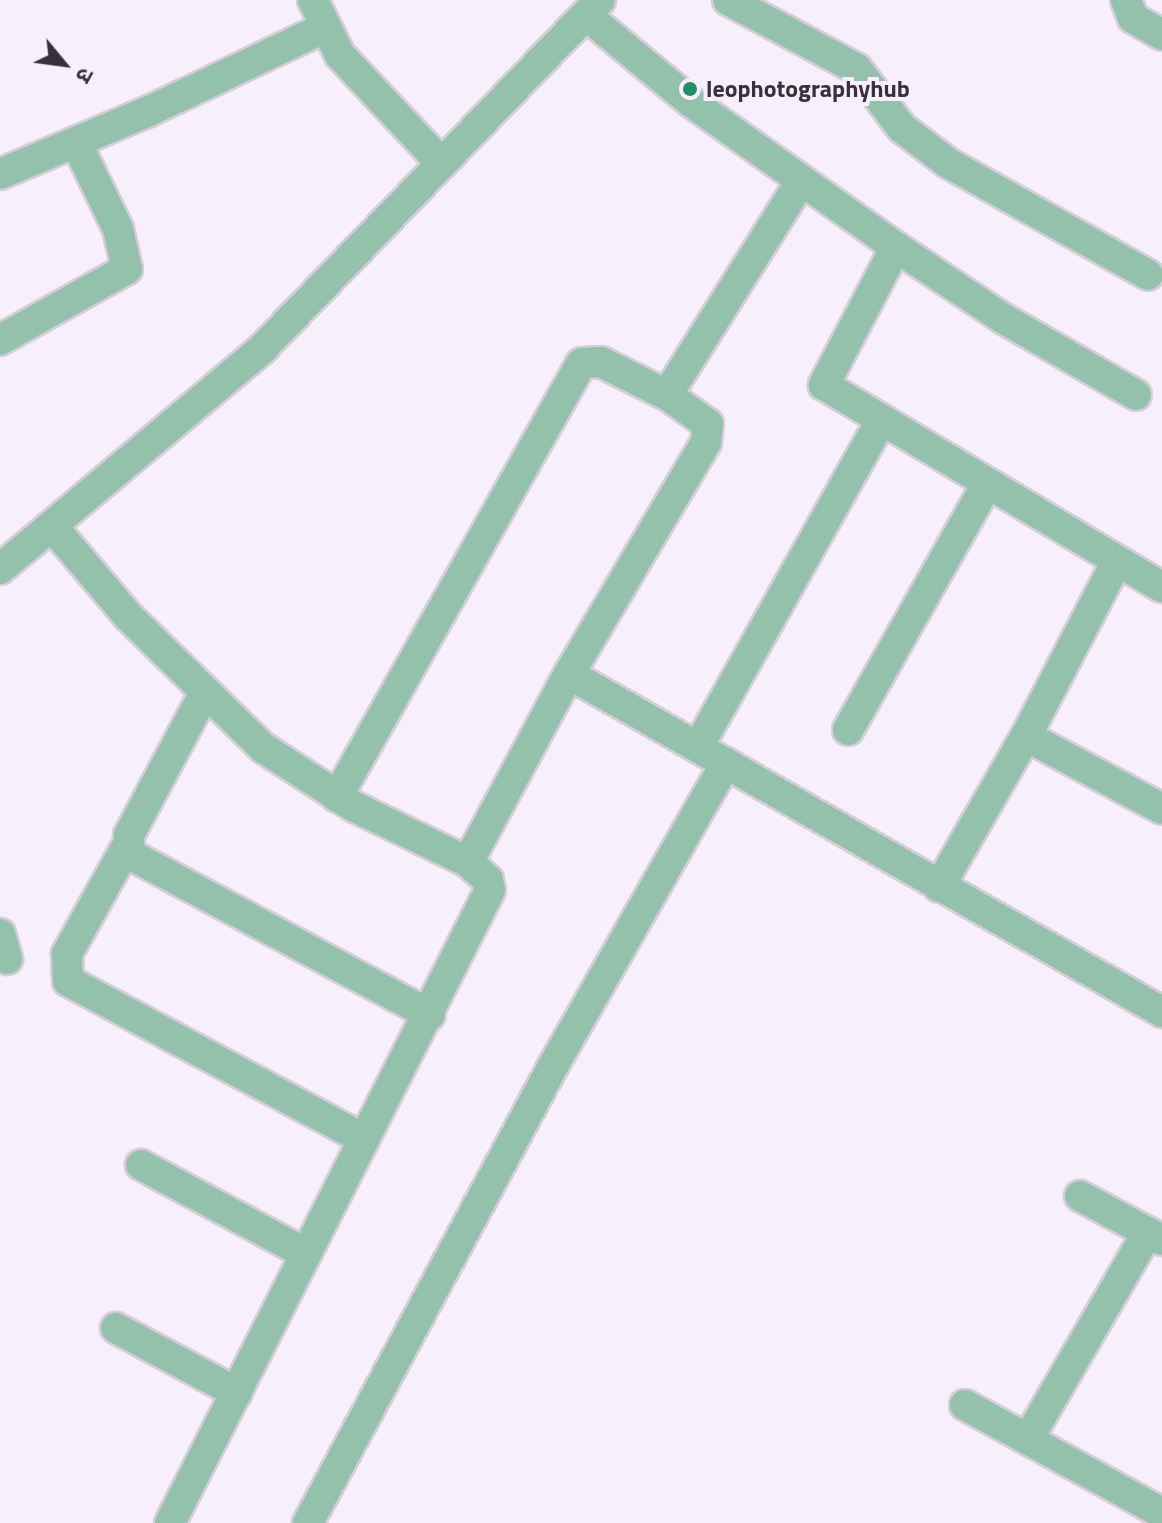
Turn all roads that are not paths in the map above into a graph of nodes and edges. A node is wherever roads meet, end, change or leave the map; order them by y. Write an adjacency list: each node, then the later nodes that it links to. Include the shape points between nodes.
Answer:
1 (728, 0): 11 (street, via 857,69 902,128 948,163)
2 (1126, 0): 5 (street, via 1133,18)
3 (593, 8): 7 (street); 9 (street, via 691,102)
4 (319, 14): 6 (street); 7 (street, via 340,55)
5 (1162, 35)
6 (76, 142): 8 (street); 12 (street, via 118,229 127,269)
7 (440, 162): 17 (street, via 261,350)
8 (0, 174)
9 (801, 181): 10 (street); 13 (street)
10 (896, 247): 14 (street, via 1004,319); 15 (street, via 824,378 833,393)
11 (1148, 275)
12 (0, 340)
13 (667, 395): 21 (street, via 703,418 710,431); 27 (street, via 601,362 582,363)
14 (1136, 395)
15 (881, 421): 16 (street); 25 (street)
16 (987, 484): 18 (street); 23 (street)
17 (52, 526): 19 (street); 22 (street)
18 (1117, 561): 20 (street); 24 (street)
19 (0, 569)
20 (1162, 587)
21 (569, 674): 25 (street); 30 (street)
22 (204, 694): 27 (street, via 262,747); 29 (street, via 156,778)
23 (848, 730)
24 (1026, 736): 28 (street); 31 (street)
25 (698, 747): 26 (street)
26 (726, 763): 31 (street); 45 (street, via 553,1066)
27 (337, 797): 30 (street)
28 (1162, 809)
29 (127, 846): 33 (street, via 137,860); 34 (street, via 67,954 68,981)
30 (468, 862): 33 (street, via 488,880 490,890)
31 (939, 887): 32 (street)
32 (1162, 1012)
33 (430, 1015): 34 (street)
34 (364, 1139): 38 (street)
35 (141, 1165): 38 (street)
36 (1080, 1196): 37 (street)
37 (1155, 1236): 42 (street)
38 (306, 1254): 40 (street)
39 (116, 1328): 40 (street)
40 (237, 1393): 44 (street)
41 (965, 1405): 42 (street)
42 (1028, 1439): 43 (street)
43 (1162, 1513)
44 (170, 1523)
45 (308, 1523)

